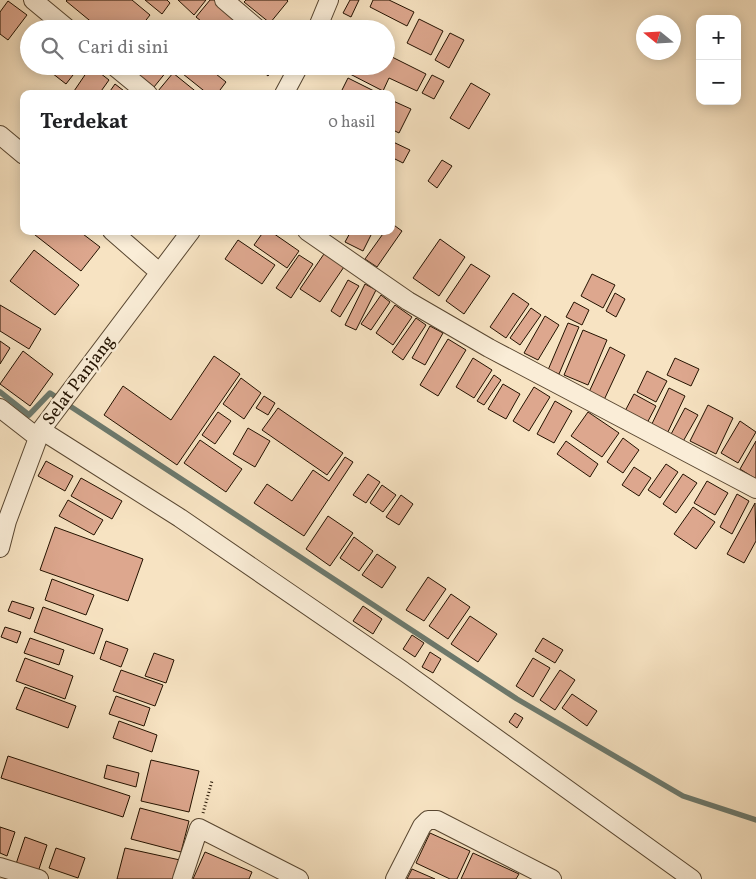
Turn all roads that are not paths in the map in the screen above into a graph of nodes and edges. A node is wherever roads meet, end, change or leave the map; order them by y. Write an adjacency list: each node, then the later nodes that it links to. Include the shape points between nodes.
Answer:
1 (33, 0): 4 (street)
2 (224, 0): 5 (street)
3 (329, 0): 6 (street)
4 (57, 20)
5 (247, 20)
6 (321, 20)
7 (125, 75): 9 (street)
8 (294, 75): 10 (street)
9 (143, 90)
10 (286, 90)
11 (0, 135): 12 (street)
12 (20, 152)
13 (116, 235): 16 (street)
14 (188, 235): 16 (street, Selat Panjang)
15 (313, 235): 19 (street, via 408,301 488,348)
16 (158, 272): 18 (street, Selat Panjang)
17 (0, 408): 18 (street)
18 (39, 434): 20 (street, Selat Panjang); 27 (street, via 180,518 395,665)
19 (756, 489)
20 (0, 548)
21 (0, 866): 23 (street)
22 (540, 876): 26 (street, via 437,820 428,820)
23 (39, 879)
24 (182, 879): 25 (street, via 199,828)
25 (299, 879)
26 (395, 879)
27 (692, 879)

